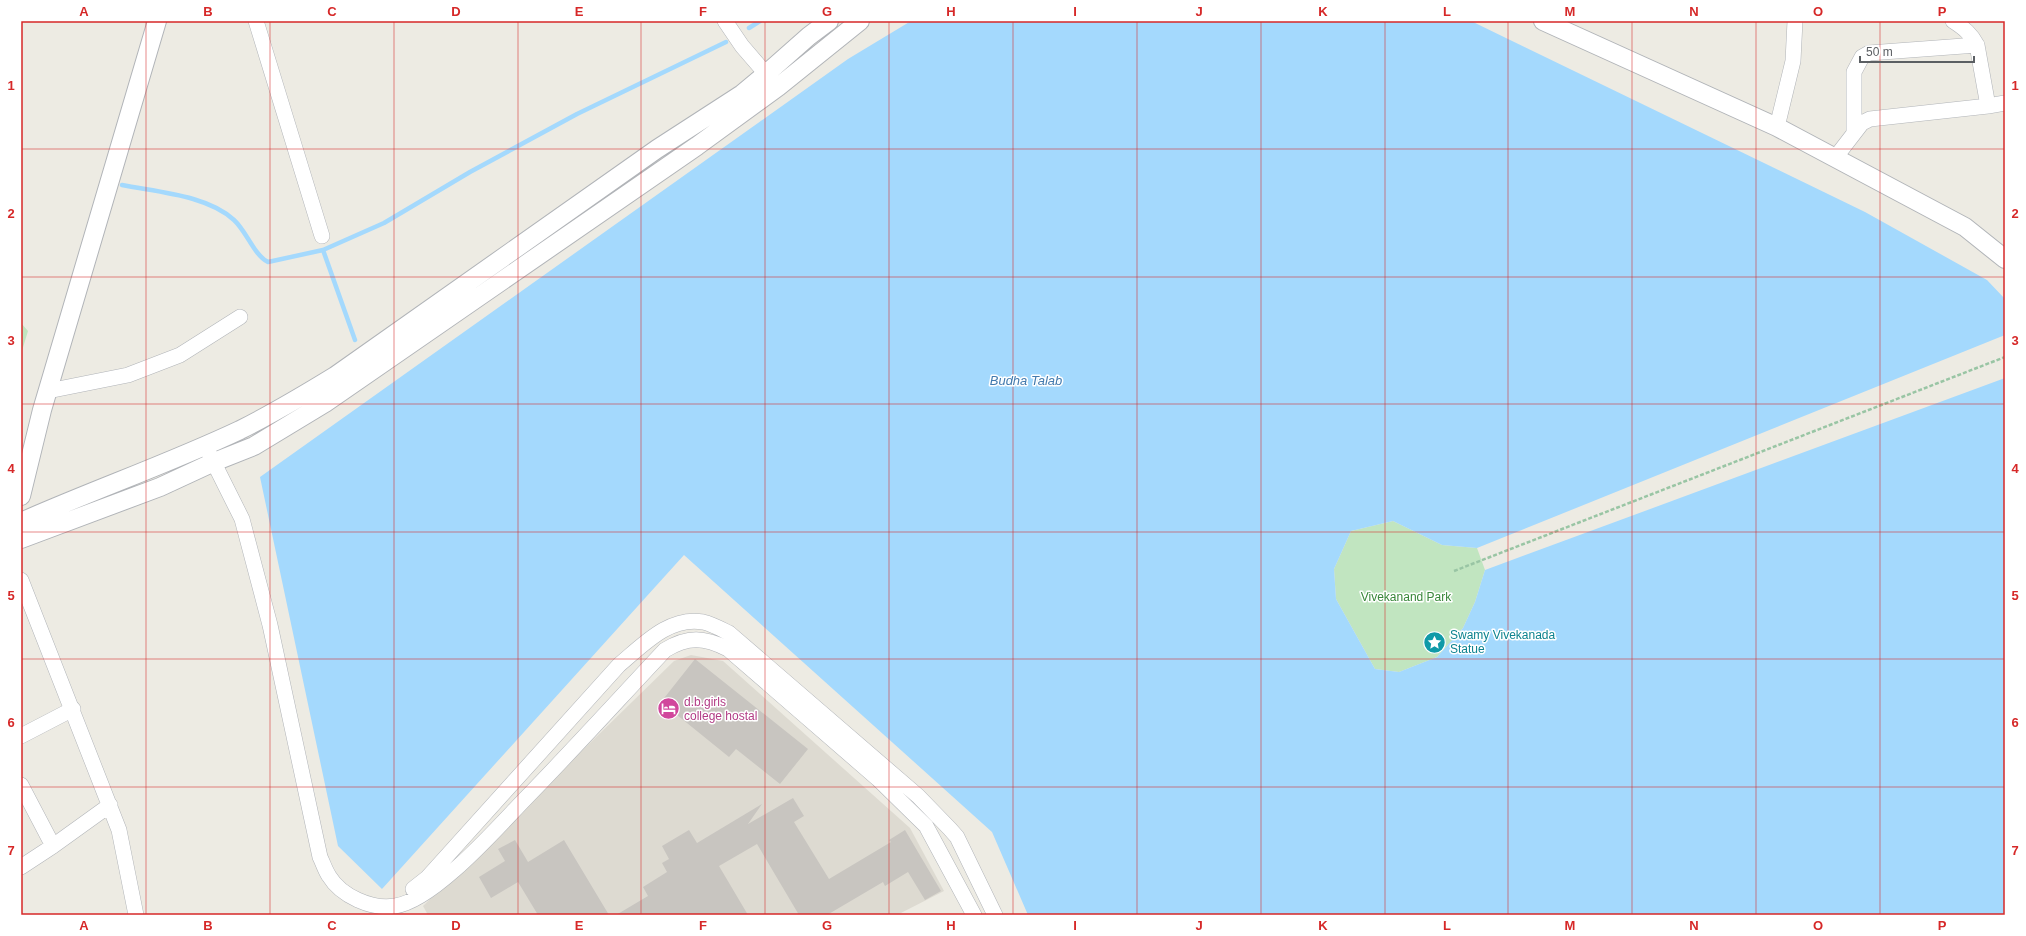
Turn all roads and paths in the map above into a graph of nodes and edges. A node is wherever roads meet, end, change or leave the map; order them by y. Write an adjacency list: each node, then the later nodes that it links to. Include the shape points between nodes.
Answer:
1 (157, 21): 20 (street)
2 (256, 21): 16 (street)
3 (725, 21): 10 (street, via 742,46)
4 (829, 21): 10 (street, via 809,36)
5 (860, 21): 10 (street)
6 (1543, 21): 13 (street)
7 (1795, 21): 13 (street, via 1793,61)
8 (1953, 21): 9 (street, via 1965,28)
9 (1977, 45): 12 (street); 14 (street, via 1869,53 1862,57 1854,72)
10 (772, 81): 21 (street, via 742,94 657,149 335,376 282,407); 22 (street, via 533,260 332,398 254,446)
11 (2005, 103): 12 (street)
12 (1988, 106): 14 (street, via 1870,119 1862,123)
13 (1777, 127): 15 (street)
14 (1854, 133): 15 (street)
15 (1835, 158): 17 (street, via 1965,227)
16 (322, 236)
17 (2005, 259)
18 (240, 317): 20 (street, via 180,355 128,375)
19 (2005, 357): 26 (path)
20 (48, 391): 23 (street)
21 (205, 445): 22 (street); 24 (street)
22 (214, 462): 25 (street, via 160,487); 34 (street, via 242,519 270,625 320,857 329,877 347,894)
23 (21, 496)
24 (21, 522)
25 (21, 539)
26 (1454, 571)
27 (21, 580): 28 (street)
28 (73, 708): 29 (street); 31 (street)
29 (21, 736)
30 (21, 785): 32 (street)
31 (110, 805): 32 (street); 36 (street, via 121,836)
32 (53, 846): 33 (street)
33 (21, 867)
34 (369, 905): 35 (street); 38 (street, via 404,895 427,878 619,665 649,639 672,624 691,621 705,622 729,633 918,796 957,837)
35 (398, 911): 37 (street, via 442,880 473,853 665,650 680,641 698,640 714,642 728,649 878,779 926,826)
36 (136, 915)
37 (974, 915)
38 (995, 915)

